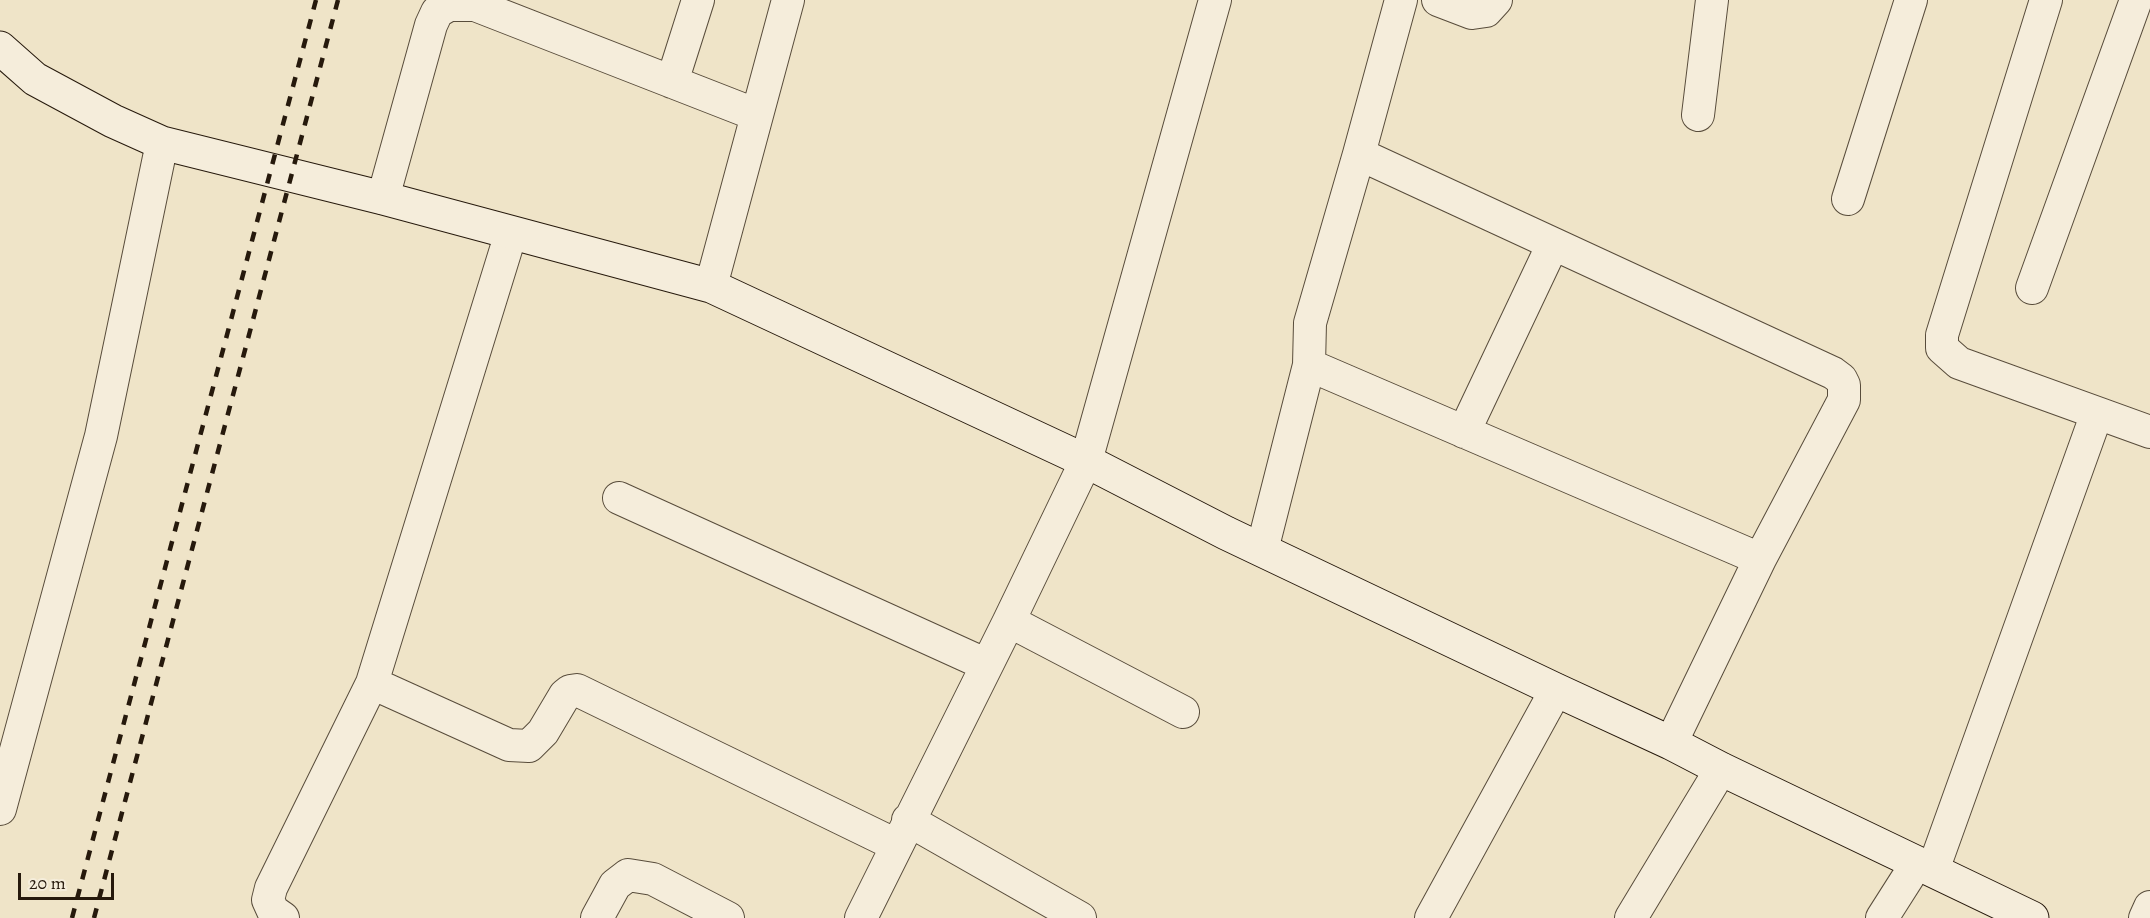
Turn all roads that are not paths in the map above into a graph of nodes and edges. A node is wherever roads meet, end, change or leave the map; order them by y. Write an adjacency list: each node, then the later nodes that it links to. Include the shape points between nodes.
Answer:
1 (698, 0): 12 (street)
2 (788, 0): 13 (street)
3 (1215, 0): 27 (street)
4 (1401, 0): 16 (street)
5 (1438, 0): 6 (street, via 1472,13 1486,11)
6 (1496, 0)
7 (1712, 0): 14 (street)
8 (1911, 0): 18 (street)
9 (2046, 0): 24 (street, via 1942,335 1942,348 1959,363)
10 (2136, 0): 22 (street)
11 (0, 48): 15 (street, via 35,79)
12 (672, 82): 13 (street); 17 (street, via 475,5 449,5 437,12 431,25)
13 (757, 115): 21 (street)
14 (1698, 115)
15 (162, 143): 17 (street); 38 (street, via 101,436)
16 (1359, 154): 20 (street); 23 (street, via 1310,323)
17 (383, 198): 19 (street)
18 (1848, 199)
19 (511, 232): 21 (street); 33 (street)
20 (1553, 244): 25 (street); 30 (street, via 1841,379 1844,400)
21 (711, 286): 27 (street)
22 (2032, 288)
23 (1309, 365): 25 (street); 29 (street)
24 (2097, 413): 26 (street); 40 (street)
25 (1464, 432): 30 (street)
26 (2150, 432)
27 (1086, 461): 29 (street); 31 (street)
28 (619, 498): 32 (street)
29 (1262, 550): 34 (street)
30 (1760, 559): 36 (street)
31 (1009, 621): 32 (street); 35 (street)
32 (987, 665): 39 (street)
33 (372, 683): 39 (street, via 509,745 529,746 543,732 565,695 577,690); 42 (street, via 271,888 268,900 273,911)
34 (1556, 690): 36 (street); 47 (street)
35 (1183, 712)
36 (1671, 742): 37 (street)
37 (1721, 769): 40 (street); 48 (street)
38 (0, 809)
39 (902, 833): 45 (street); 46 (street)
40 (1925, 867): 49 (street); 50 (street)
41 (2150, 907): 51 (street)
42 (283, 918)
43 (597, 918): 44 (street, via 615,885 627,875 653,879)
44 (728, 918)
45 (861, 918)
46 (1080, 918)
47 (1431, 918)
48 (1631, 918)
49 (1882, 918)
50 (2032, 918)
51 (2145, 918)

